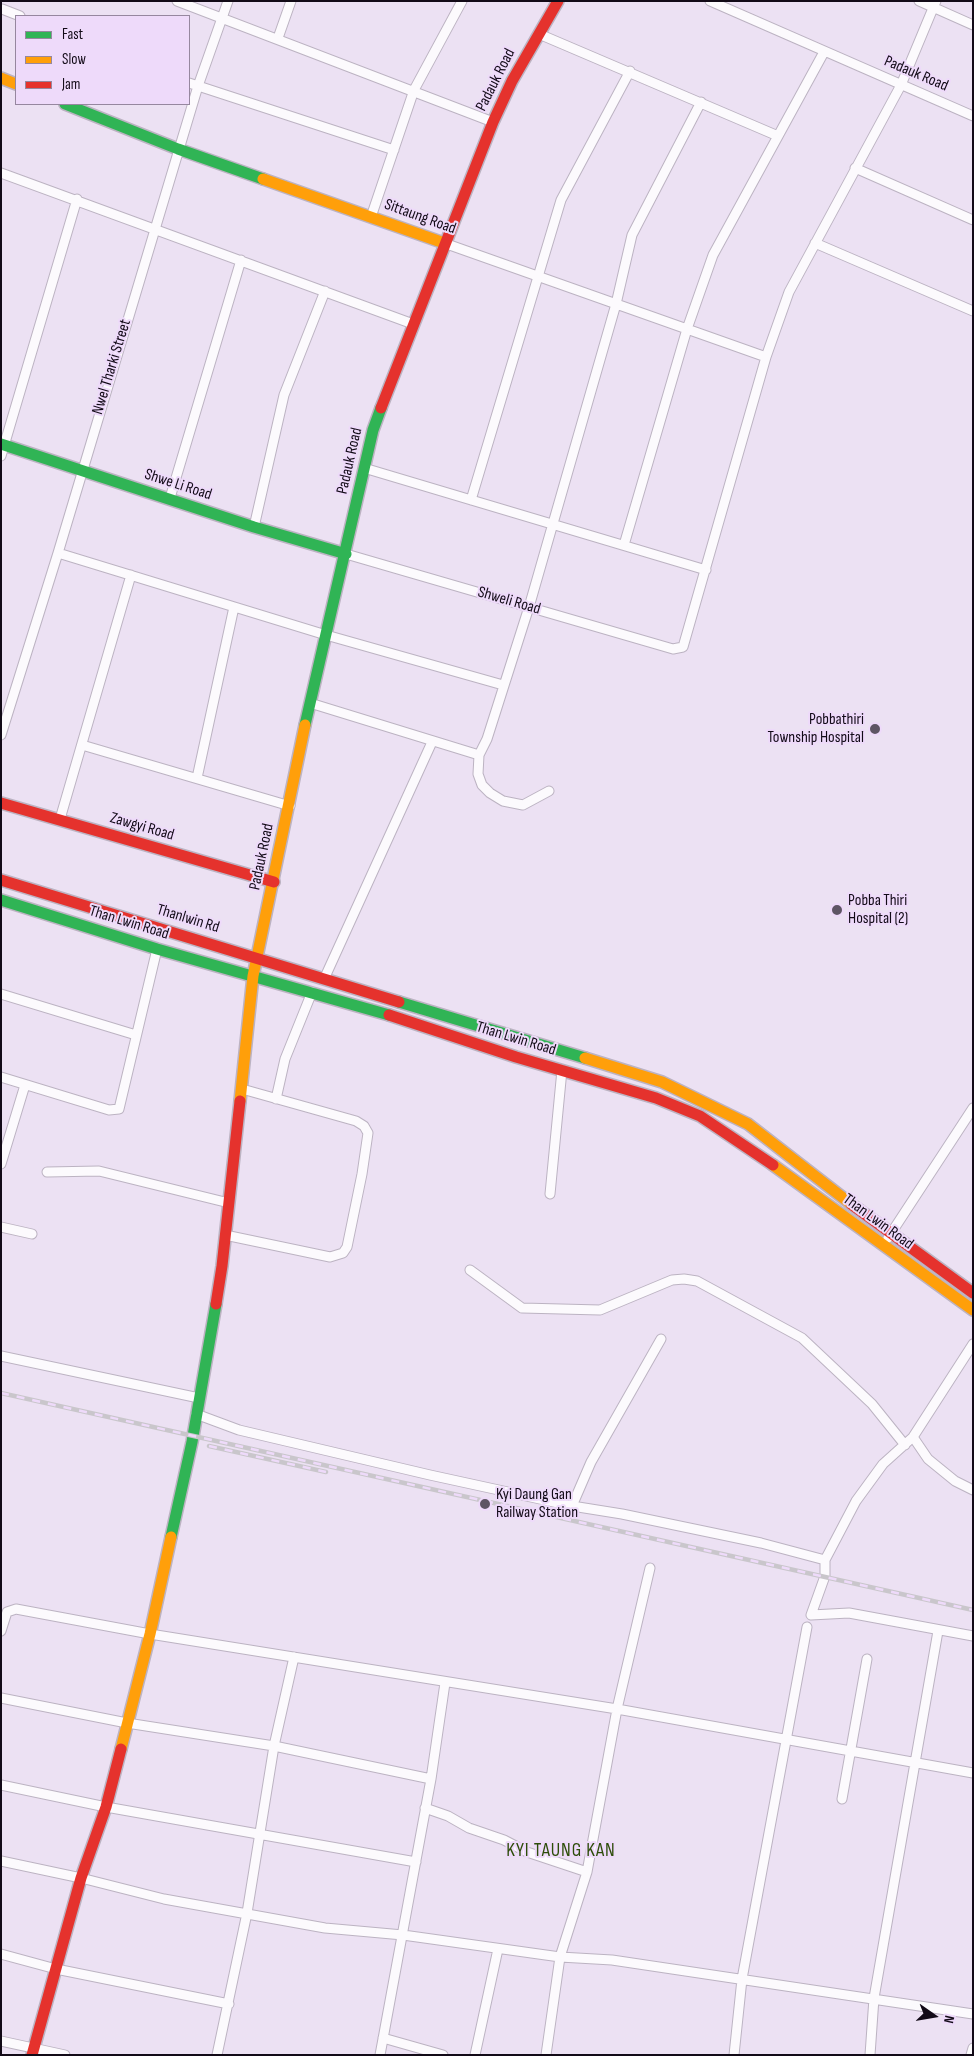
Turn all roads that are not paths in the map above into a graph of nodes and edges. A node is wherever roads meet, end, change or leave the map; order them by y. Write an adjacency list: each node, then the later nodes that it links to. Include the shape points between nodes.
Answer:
1 (177, 1): 11 (street)
2 (228, 1): 11 (street, Nwel Tharki Street)
3 (291, 1): 14 (street)
4 (462, 1): 21 (street)
5 (558, 1): 13 (street, Padauk Road)
6 (710, 1): 15 (street, Padauk Road)
7 (919, 1): 8 (street)
8 (934, 4): 12 (street); 20 (street)
9 (3, 7): 10 (street)
10 (18, 15)
11 (223, 17): 14 (street); 19 (street, Nwel Tharki Street)
12 (973, 25)
13 (539, 34): 16 (street); 27 (street, Padauk Road)
14 (278, 38): 21 (street)
15 (824, 52): 20 (street, Padauk Road); 28 (street)
16 (630, 71): 23 (street); 40 (street, via 561,200)
17 (1, 78): 18 (street)
18 (15, 84)
19 (193, 84): 22 (street, Nwel Tharki Street); 30 (street)
20 (902, 85): 26 (street, Padauk Road); 31 (street)
21 (414, 90): 27 (street); 30 (street)
22 (190, 97)
23 (701, 102): 28 (street); 42 (street, via 632,235)
24 (68, 105): 29 (street, Sittaung Road)
25 (188, 105): 29 (street, Nwel Tharki Street)
26 (973, 116)
27 (493, 122): 37 (street, Padauk Road)
28 (778, 136): 45 (street, via 713,255)
29 (178, 149): 34 (street, Sittaung Road); 36 (street, Nwel Tharki Street)
30 (394, 150): 34 (street)
31 (855, 168): 35 (street); 38 (street)
32 (1, 173): 33 (street)
33 (78, 199): 36 (street); 47 (street)
34 (371, 217): 37 (street, Sittaung Road)
35 (973, 220)
36 (153, 230): 39 (street); 49 (street, Nwel Tharki Street)
37 (444, 243): 40 (street, Sittaung Road); 44 (street, Padauk Road)
38 (815, 243): 43 (street); 46 (street, via 789,292)
39 (241, 260): 41 (street); 50 (street)
40 (538, 276): 42 (street, Sittaung Road); 51 (street)
41 (325, 291): 44 (street); 53 (street, via 284,395)
42 (616, 304): 45 (street, Sittaung Road); 52 (street)
43 (973, 311)
44 (413, 324): 48 (street, Padauk Road, via 372,430)
45 (687, 329): 46 (street, Sittaung Road); 54 (street)
46 (766, 357): 57 (street)
47 (2, 449): 49 (street, Shwe Li Road)
48 (364, 468): 51 (street); 56 (street, Padauk Road)
49 (81, 471): 50 (street, Shwe Li Road); 55 (street, Nwel Tharki Street)
50 (170, 498): 53 (street, Shwe Li Road)
51 (471, 500): 52 (street)
52 (553, 525): 54 (street); 60 (street)
53 (254, 528): 56 (street, Shwe Li Road)
54 (624, 545): 57 (street)
55 (58, 553): 58 (street); 64 (street, Nwel Tharki Street)
56 (346, 554): 60 (street, Shweli Road); 61 (street, Padauk Road)
57 (706, 570): 60 (street, Shweli Road, via 685,643 679,648 673,649)
58 (131, 575): 59 (street); 66 (street)
59 (234, 606): 61 (street); 68 (street)
60 (529, 607): 62 (street)
61 (326, 635): 62 (street); 63 (street, Padauk Road)
62 (503, 685): 67 (street)
63 (310, 703): 65 (street); 71 (street, Padauk Road)
64 (1, 735)
65 (432, 742): 67 (street); 79 (street)
66 (82, 745): 68 (street); 72 (street)
67 (479, 755): 69 (street, via 478,774 482,785 503,802 523,805)
68 (197, 778): 71 (street)
69 (549, 791)
70 (1, 803): 72 (street, Zawgyi Road)
71 (290, 806): 74 (street, Padauk Road)
72 (60, 819): 74 (street, Zawgyi Road)
73 (1, 880): 77 (street, Thanlwin Rd)
74 (274, 882): 77 (street, Padauk Road)
75 (1, 900): 76 (street, Than Lwin Road)
76 (157, 949): 78 (street, Than Lwin Road); 83 (street)
77 (258, 957): 78 (street, Padauk Road); 79 (street, Thanlwin Rd)
78 (253, 976): 81 (street, Than Lwin Road); 87 (street, Padauk Road)
79 (325, 977): 80 (street, Thanlwin Rd)
80 (364, 991): 97 (street, Than Lwin Road, via 635,1073 691,1095 748,1124)
81 (312, 992): 84 (street, Than Lwin Road); 88 (street, via 285,1059)
82 (1, 994): 83 (street)
83 (136, 1035): 86 (street, via 119,1109 108,1110)
84 (562, 1070): 92 (street); 98 (street, Than Lwin Road, via 656,1098 700,1116 737,1139)
85 (1, 1077): 86 (street)
86 (25, 1084): 90 (street)
87 (242, 1089): 88 (street); 93 (street, Padauk Road)
88 (276, 1099): 96 (street, via 356,1122 368,1133 347,1247 343,1253 330,1257)
89 (973, 1108): 97 (street)
90 (1, 1164)
91 (47, 1172): 93 (street, via 99,1171)
92 (550, 1194)
93 (229, 1203): 96 (street, Padauk Road)
94 (1, 1227): 95 (street)
95 (32, 1234)
96 (225, 1235): 105 (street, Padauk Road)
97 (891, 1235): 98 (street); 100 (street, Than Lwin Road)
98 (882, 1246): 101 (street, Than Lwin Road)
99 (470, 1270): 108 (street, via 522,1308 600,1310 672,1280 697,1281 802,1338 872,1404)
100 (973, 1293)
101 (973, 1310)
102 (661, 1339): 110 (street, via 591,1462)
103 (973, 1344): 107 (street)
104 (1, 1356): 105 (street)
105 (199, 1398): 106 (street, Padauk Road)
106 (196, 1414): 110 (street, via 255,1434); 116 (street, Padauk Road)
107 (913, 1437): 108 (street); 109 (street, via 928,1459)
108 (905, 1445): 111 (street, via 883,1464 856,1501)
109 (973, 1490)
110 (572, 1506): 111 (street, via 761,1543)
111 (825, 1560): 115 (street, via 825,1576 811,1615 849,1613)
112 (650, 1568): 122 (street)
113 (807, 1627): 124 (street)
114 (1, 1631): 116 (street, via 7,1612 16,1609)
115 (938, 1631): 117 (street); 127 (street)
116 (150, 1634): 118 (street); 123 (street, Padauk Road)
117 (973, 1636)
118 (294, 1657): 120 (street); 125 (street)
119 (867, 1659): 126 (street)
120 (445, 1683): 122 (street); 129 (street)
121 (1, 1698): 123 (street)
122 (617, 1709): 124 (street); 137 (street)
123 (128, 1723): 125 (street); 132 (street, Padauk Road)
124 (786, 1739): 126 (street); 145 (street)
125 (274, 1746): 129 (street); 134 (street)
126 (851, 1750): 127 (street); 131 (street)
127 (916, 1762): 128 (street); 146 (street)
128 (973, 1773)
129 (431, 1779): 133 (street)
130 (1, 1785): 132 (street)
131 (842, 1799)
132 (106, 1807): 134 (street); 138 (street, Padauk Road)
133 (425, 1808): 136 (street); 137 (street, via 527,1852)
134 (261, 1835): 136 (street); 139 (street)
135 (1, 1861): 138 (street)
136 (416, 1862): 140 (street)
137 (586, 1872): 143 (street)
138 (81, 1878): 139 (street, via 164,1899); 144 (street, Padauk Road)
139 (247, 1913): 140 (street, via 325,1928); 147 (street)
140 (403, 1935): 141 (street); 149 (street)
141 (498, 1949): 143 (street); 157 (street)
142 (1, 1954): 144 (street)
143 (560, 1957): 145 (street, via 612,1960); 158 (street)
144 (56, 1969): 147 (street); 152 (street, Padauk Road)
145 (742, 1979): 146 (street); 159 (street)
146 (874, 1998): 148 (street); 160 (street)
147 (229, 2004): 154 (street)
148 (973, 2014)
149 (383, 2038): 155 (street); 156 (street)
150 (1, 2041): 152 (street)
151 (973, 2048): 161 (street)
152 (33, 2051): 153 (street)
153 (65, 2055)
154 (217, 2055)
155 (380, 2055)
156 (443, 2055)
157 (475, 2055)
158 (546, 2055)
159 (734, 2055)
160 (870, 2055)
161 (971, 2055)

